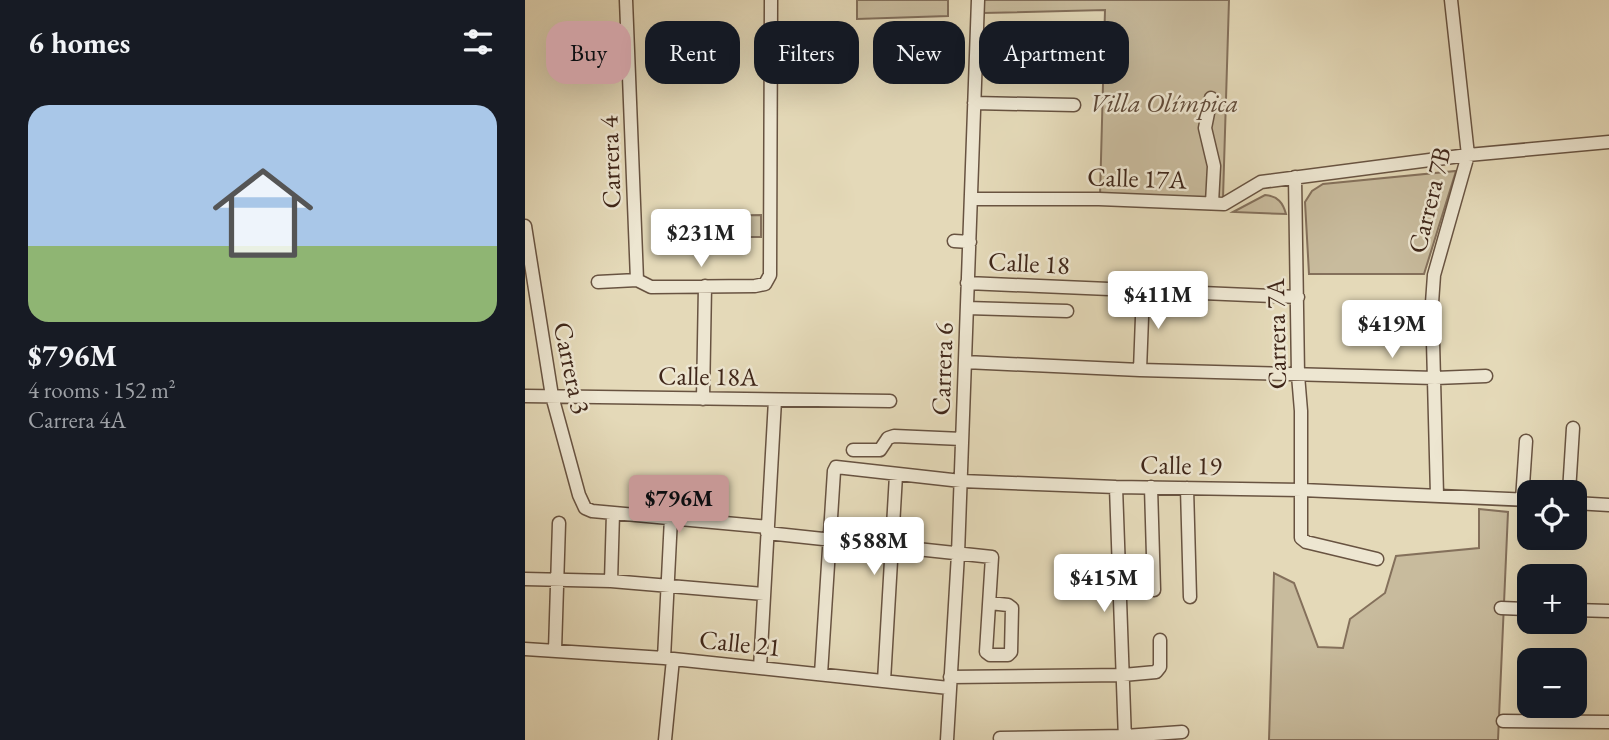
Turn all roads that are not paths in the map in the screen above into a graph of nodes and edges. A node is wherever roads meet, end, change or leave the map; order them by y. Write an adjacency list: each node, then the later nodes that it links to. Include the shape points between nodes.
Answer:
1 (627, 0): 16 (street, Carrera 4)
2 (771, 0): 19 (street, via 770,275 765,284 755,286)
3 (978, 0): 6 (street, Carrera 6)
4 (1451, 0): 9 (street, Carrera 7B)
5 (1211, 99): 12 (street, via 1205,128 1214,166)
6 (974, 103): 7 (street); 11 (street, Carrera 6)
7 (1074, 105)
8 (1609, 142): 9 (street, Calle 17A)
9 (1468, 155): 10 (street, Calle 17A); 28 (street, Carrera 7B, via 1434,275)
10 (1296, 177): 12 (street, Calle 17A, via 1262,182 1229,202); 21 (street, Carrera 7A)
11 (971, 199): 12 (street, Calle 17A); 15 (street, Carrera 6)
12 (1212, 204)
13 (525, 226): 30 (street, Carrera 3)
14 (954, 241): 15 (street)
15 (970, 242): 18 (street, Carrera 6)
16 (637, 280): 17 (street); 19 (street, via 651,287)
17 (598, 282)
18 (967, 283): 20 (street, Calle 18); 22 (street, Carrera 6)
19 (705, 286): 31 (street)
20 (1143, 291): 21 (street, Calle 18); 25 (street)
21 (1298, 297): 26 (street, Carrera 7A)
22 (967, 308): 23 (street); 24 (street, Carrera 6)
23 (1067, 311)
24 (965, 362): 25 (street); 35 (street, Carrera 6)
25 (1140, 370): 26 (street)
26 (1298, 374): 28 (street); 45 (street, Carrera 7A)
27 (1486, 376): 28 (street)
28 (1435, 378): 46 (street, Carrera 7B)
29 (525, 396): 30 (street, Calle 18A)
30 (552, 396): 31 (street, Calle 18A); 50 (street, Carrera 3, via 585,508)
31 (703, 399): 32 (street, Calle 18A)
32 (775, 400): 33 (street, Calle 18A); 53 (street)
33 (890, 401)
34 (1573, 428): 40 (street)
35 (963, 439): 37 (street, via 894,436 880,450); 41 (street, Carrera 6)
36 (1526, 441): 39 (street)
37 (853, 450)
38 (896, 475): 41 (street, Calle 19); 54 (street, Calle 19, via 840,467 834,471); 55 (street)
39 (1526, 480)
40 (1570, 480)
41 (961, 481): 42 (street, Calle 19); 56 (street, Carrera 6)
42 (1115, 487): 43 (street, Calle 19); 76 (street)
43 (1151, 487): 44 (street, Calle 19); 62 (street)
44 (1187, 488): 45 (street, Calle 19); 64 (street)
45 (1302, 490): 46 (street, Calle 19); 57 (street, Carrera 7A, via 1301,538)
46 (1437, 495): 47 (street, Calle 19)
47 (1517, 499)
48 (1587, 504): 49 (street)
49 (1609, 505)
50 (613, 513): 51 (street); 60 (street)
51 (671, 518): 53 (street); 61 (street)
52 (559, 523): 58 (street)
53 (768, 530): 54 (street); 63 (street)
54 (830, 541): 55 (street); 75 (street)
55 (893, 548): 56 (street); 77 (street)
56 (958, 554): 65 (street, via 992,556); 78 (street, Carrera 6)
57 (1377, 559)
58 (558, 578): 59 (street); 60 (street); 72 (street)
59 (525, 579)
60 (611, 581): 61 (street)
61 (668, 586): 63 (street); 73 (street)
62 (1154, 590)
63 (764, 594): 74 (street)
64 (1190, 597)
65 (990, 603)
66 (1501, 608): 67 (street)
67 (1517, 609)
68 (1587, 610): 69 (street)
69 (1609, 611)
70 (1160, 640): 76 (street, Calle 21, via 1159,671)
71 (525, 649): 72 (street, Calle 21)
72 (555, 650): 73 (street, Calle 21)
73 (668, 659): 74 (street, Calle 21); 84 (street)
74 (760, 668): 75 (street, Calle 21)
75 (821, 674): 77 (street, Calle 21)
76 (1123, 675): 78 (street, Calle 21); 83 (street)
77 (884, 681): 78 (street, Calle 21)
78 (950, 683): 85 (street, Carrera 6)
79 (1503, 721): 80 (street)
80 (1609, 722)
81 (1182, 732): 83 (street)
82 (1000, 738): 83 (street)
83 (1125, 738)
84 (665, 740)
85 (947, 740)

